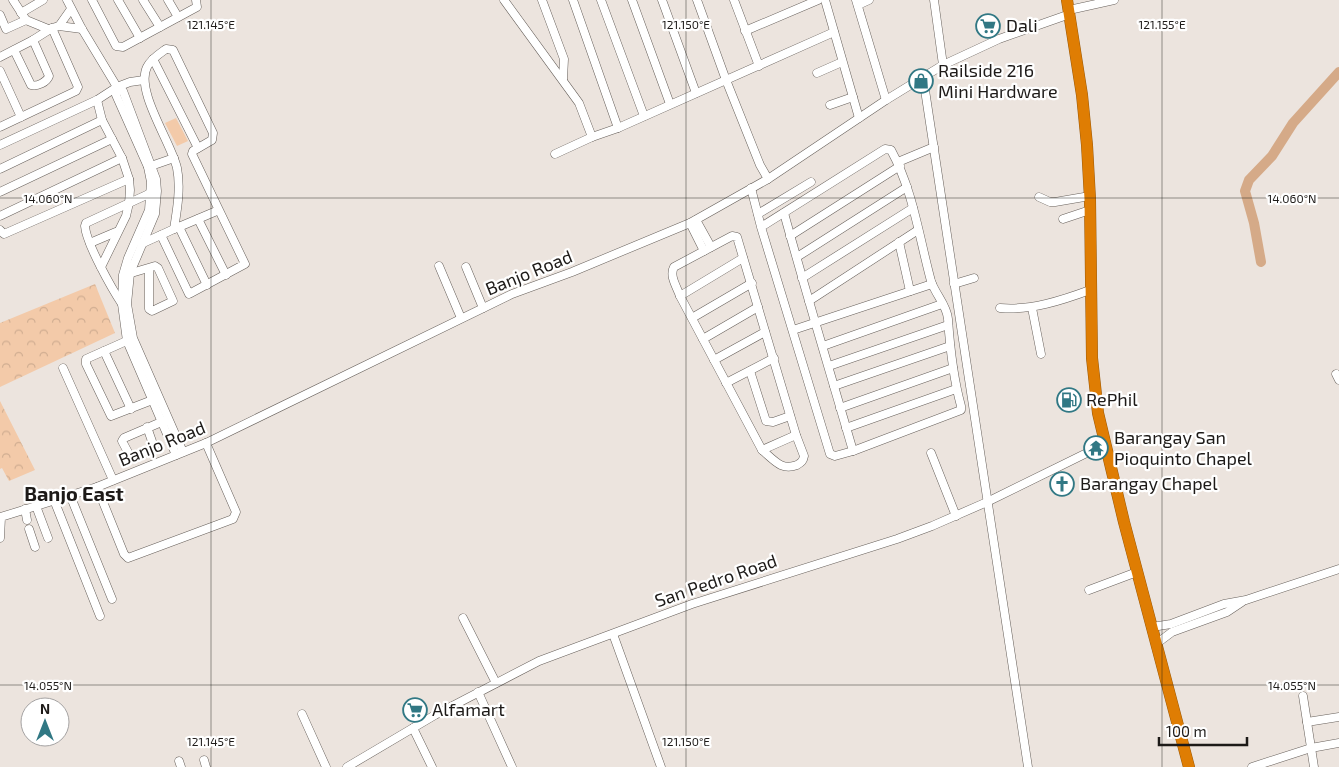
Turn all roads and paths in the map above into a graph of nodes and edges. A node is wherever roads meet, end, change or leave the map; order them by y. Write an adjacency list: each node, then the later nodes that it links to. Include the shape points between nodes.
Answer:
1 (13, 0): 25 (street)
2 (43, 0): 25 (street)
3 (67, 0): 24 (street)
4 (92, 0): 34 (street, via 116,46 123,47)
5 (118, 0): 34 (street)
6 (143, 0): 30 (street)
7 (168, 0): 27 (street)
8 (196, 0): 27 (street, via 197,7)
9 (504, 0): 45 (street)
10 (542, 0): 45 (street, via 564,59)
11 (573, 0): 60 (street)
12 (601, 0): 55 (street)
13 (632, 0): 53 (street)
14 (662, 0): 49 (street)
15 (697, 0): 47 (street)
16 (734, 0): 32 (street)
17 (818, 0): 32 (street)
18 (826, 0): 33 (street)
19 (869, 0): 22 (street)
20 (934, 0): 40 (street)
21 (1114, 0): 23 (street, Banjo Road)
22 (857, 2): 52 (street)
23 (1069, 8): 40 (street, Banjo Road); 79 (highway, via 1082,95)
24 (71, 9): 29 (street); 31 (street)
25 (20, 13): 28 (street)
26 (0, 15): 28 (street, via 6,29)
27 (178, 17): 30 (street)
28 (26, 20): 29 (street)
29 (53, 28): 31 (street); 35 (street); 56 (street, via 78,89)
30 (160, 28): 34 (street)
31 (82, 29): 48 (street)
32 (745, 31): 41 (street)
33 (834, 32): 39 (street); 41 (street)
34 (140, 38)
35 (33, 40): 36 (street); 36 (street, via 49,76 46,81 31,85)
36 (14, 50): 37 (street)
37 (0, 57)
38 (153, 58): 46 (street, via 146,68); 65 (street); 65 (street, via 166,49 173,50 213,133 212,140)
39 (842, 62): 43 (street); 50 (street)
40 (943, 65): 44 (street, Banjo Road)
41 (759, 66): 47 (street)
42 (0, 71): 56 (street)
43 (817, 73)
44 (923, 77): 52 (street, Banjo Road); 64 (street)
45 (563, 79): 61 (street, via 579,103)
46 (144, 80): 48 (street); 68 (street, via 147,96)
47 (726, 80): 49 (street); 72 (street)
48 (117, 87): 51 (street); 70 (street, via 123,91)
49 (696, 93): 53 (street)
50 (853, 97): 54 (street); 57 (street)
51 (97, 100): 58 (street); 63 (street)
52 (886, 100): 57 (street, Banjo Road)
53 (670, 104): 55 (street)
54 (830, 105)
55 (644, 116): 60 (street)
56 (21, 117): 59 (street)
57 (859, 118): 72 (street, Banjo Road)
58 (102, 120): 62 (street); 71 (street)
59 (0, 125)
60 (618, 128): 61 (street)
61 (592, 137): 66 (street)
62 (112, 139): 67 (street); 77 (street)
63 (0, 145)
64 (934, 147): 69 (street); 114 (street)
65 (198, 148): 83 (street, via 192,154)
66 (555, 154)
67 (122, 158): 73 (street); 87 (street)
68 (174, 158): 70 (street); 92 (street, via 179,185)
69 (899, 164): 75 (street); 85 (street, via 891,150 885,149); 97 (street)
70 (150, 167): 78 (street)
71 (0, 169)
72 (768, 178): 76 (street, Banjo Road)
73 (129, 179): 81 (street); 93 (street, via 4,234)
74 (811, 182): 86 (street)
75 (907, 187): 82 (street); 102 (street)
76 (751, 188): 86 (street); 90 (street, Banjo Road)
77 (0, 192)
78 (154, 192): 81 (street); 100 (street)
79 (1090, 196): 80 (street, via 1055,202); 84 (highway)
80 (1039, 197)
81 (129, 203): 95 (street, via 126,216); 99 (street, via 86,223)
82 (913, 208): 94 (street); 110 (street)
83 (218, 210): 88 (street); 109 (street, via 245,264)
84 (1090, 210): 89 (street); 116 (highway)
85 (784, 213): 91 (street); 97 (street)
86 (758, 214): 91 (street)
87 (0, 216)
88 (198, 219): 92 (street); 109 (street)
89 (1062, 219)
90 (693, 222): 101 (street); 123 (street, Banjo Road)
91 (761, 227): 130 (street)
92 (176, 228): 96 (street); 115 (street)
93 (0, 230)
94 (918, 230): 98 (street); 113 (street)
95 (116, 232): 99 (street); 105 (street)
96 (160, 235): 100 (street); 115 (street, via 189,294)
97 (790, 236): 102 (street)
98 (899, 242): 117 (street); 119 (street)
99 (90, 243): 105 (street)
100 (138, 245): 108 (street, via 128,258)
101 (708, 249): 103 (street, via 734,236); 118 (street, via 674,267 672,271)
102 (797, 257): 110 (street)
103 (743, 258): 112 (street); 118 (street)
104 (439, 266): 126 (street)
105 (101, 267): 120 (street, via 110,287)
106 (466, 267): 123 (street)
107 (148, 268): 107 (street, via 157,266 173,299 152,312 149,310); 108 (street)
108 (127, 274): 120 (street)
109 (226, 275): 115 (street)
110 (802, 278): 119 (street)
111 (974, 278): 114 (street)
112 (752, 284): 122 (street); 127 (street)
113 (932, 284): 117 (street); 121 (street)
114 (954, 284): 165 (street)
115 (207, 285)
116 (1090, 290): 125 (street); 156 (highway, via 1094,385)
117 (910, 291): 128 (street)
118 (680, 296): 127 (street)
119 (808, 301): 128 (street)
120 (124, 304): 132 (street)
121 (942, 304): 129 (street); 134 (street)
122 (758, 307): 131 (street); 133 (street)
123 (483, 308): 126 (street, Banjo Road)
124 (1000, 308): 125 (street)
125 (1032, 308): 137 (street)
126 (461, 318): 155 (street, Banjo Road)
127 (692, 318): 133 (street)
128 (814, 323): 130 (street); 134 (street)
129 (948, 325): 135 (street); 140 (street)
130 (793, 330): 158 (street, via 828,452 835,456)
131 (765, 332): 138 (street); 139 (street)
132 (130, 340): 136 (street); 147 (street)
133 (703, 340): 139 (street)
134 (822, 346): 140 (street)
135 (950, 346): 142 (street); 145 (street)
136 (104, 351): 149 (street); 149 (street, via 86,359 86,364 110,416)
137 (1040, 354)
138 (774, 358): 143 (street); 150 (street)
139 (714, 360): 144 (street)
140 (828, 366): 145 (street)
141 (63, 368): 161 (street)
142 (953, 368): 146 (street); 148 (street)
143 (750, 371): 144 (street); 150 (street, via 766,421)
144 (726, 383): 157 (street)
145 (834, 386): 148 (street)
146 (956, 388): 153 (street); 158 (street, via 961,406 959,411)
147 (156, 399): 149 (street); 151 (street)
148 (840, 408): 153 (street)
149 (131, 409)
150 (790, 416): 154 (street)
151 (165, 420): 152 (street); 160 (street)
152 (147, 427): 152 (street, via 122,439 130,456 154,448)
153 (846, 428): 158 (street)
154 (796, 435): 157 (street); 157 (street, via 804,459 789,468)
155 (206, 443): 160 (street, Banjo Road); 162 (street, via 236,512 233,519 128,558)
156 (1105, 444): 165 (street, San Pedro Road); 176 (highway)
157 (762, 450)
158 (853, 451)
159 (931, 453): 168 (street)
160 (180, 454): 161 (street, Banjo Road)
161 (113, 480): 162 (street, Banjo Road)
162 (97, 487): 163 (street, Banjo Road)
163 (70, 495): 164 (street, Banjo Road); 178 (street)
164 (54, 500): 166 (street, Banjo Road); 182 (street)
165 (987, 502): 168 (street, San Pedro Road); 201 (street)
166 (36, 506): 167 (street, Banjo Road); 173 (street)
167 (24, 509): 169 (street, Banjo Road); 170 (street)
168 (956, 516): 185 (street, San Pedro Road, via 897,539 692,604)
169 (1, 517): 172 (street, Banjo Road)
170 (27, 520)
171 (30, 529): 174 (street)
172 (0, 538)
173 (48, 538)
174 (35, 547)
175 (1339, 569): 179 (street)
176 (1137, 572): 177 (street); 184 (highway)
177 (1089, 590)
178 (112, 599)
179 (1246, 600): 180 (street); 181 (street)
180 (1224, 604): 181 (street); 184 (street, via 1171,624)
181 (1227, 612): 186 (street, via 1172,632)
182 (100, 616)
183 (463, 618): 187 (street)
184 (1152, 627): 186 (highway)
185 (613, 634): 187 (street, San Pedro Road, via 547,658); 200 (street)
186 (1156, 644): 202 (highway)
187 (496, 683): 188 (street, San Pedro Road)
188 (478, 692): 193 (street, San Pedro Road); 199 (street)
189 (1303, 696): 192 (street)
190 (302, 714): 196 (street)
191 (1339, 717): 192 (street)
192 (1306, 722): 195 (street)
193 (414, 728): 197 (street, San Pedro Road); 198 (street)
194 (1339, 743): 195 (street)
195 (1311, 748): 203 (street); 204 (street)
196 (326, 767)
197 (347, 767)
198 (432, 767)
199 (512, 767)
200 (661, 767)
201 (1028, 767)
202 (1189, 767)
203 (1252, 767)
204 (1314, 767)

